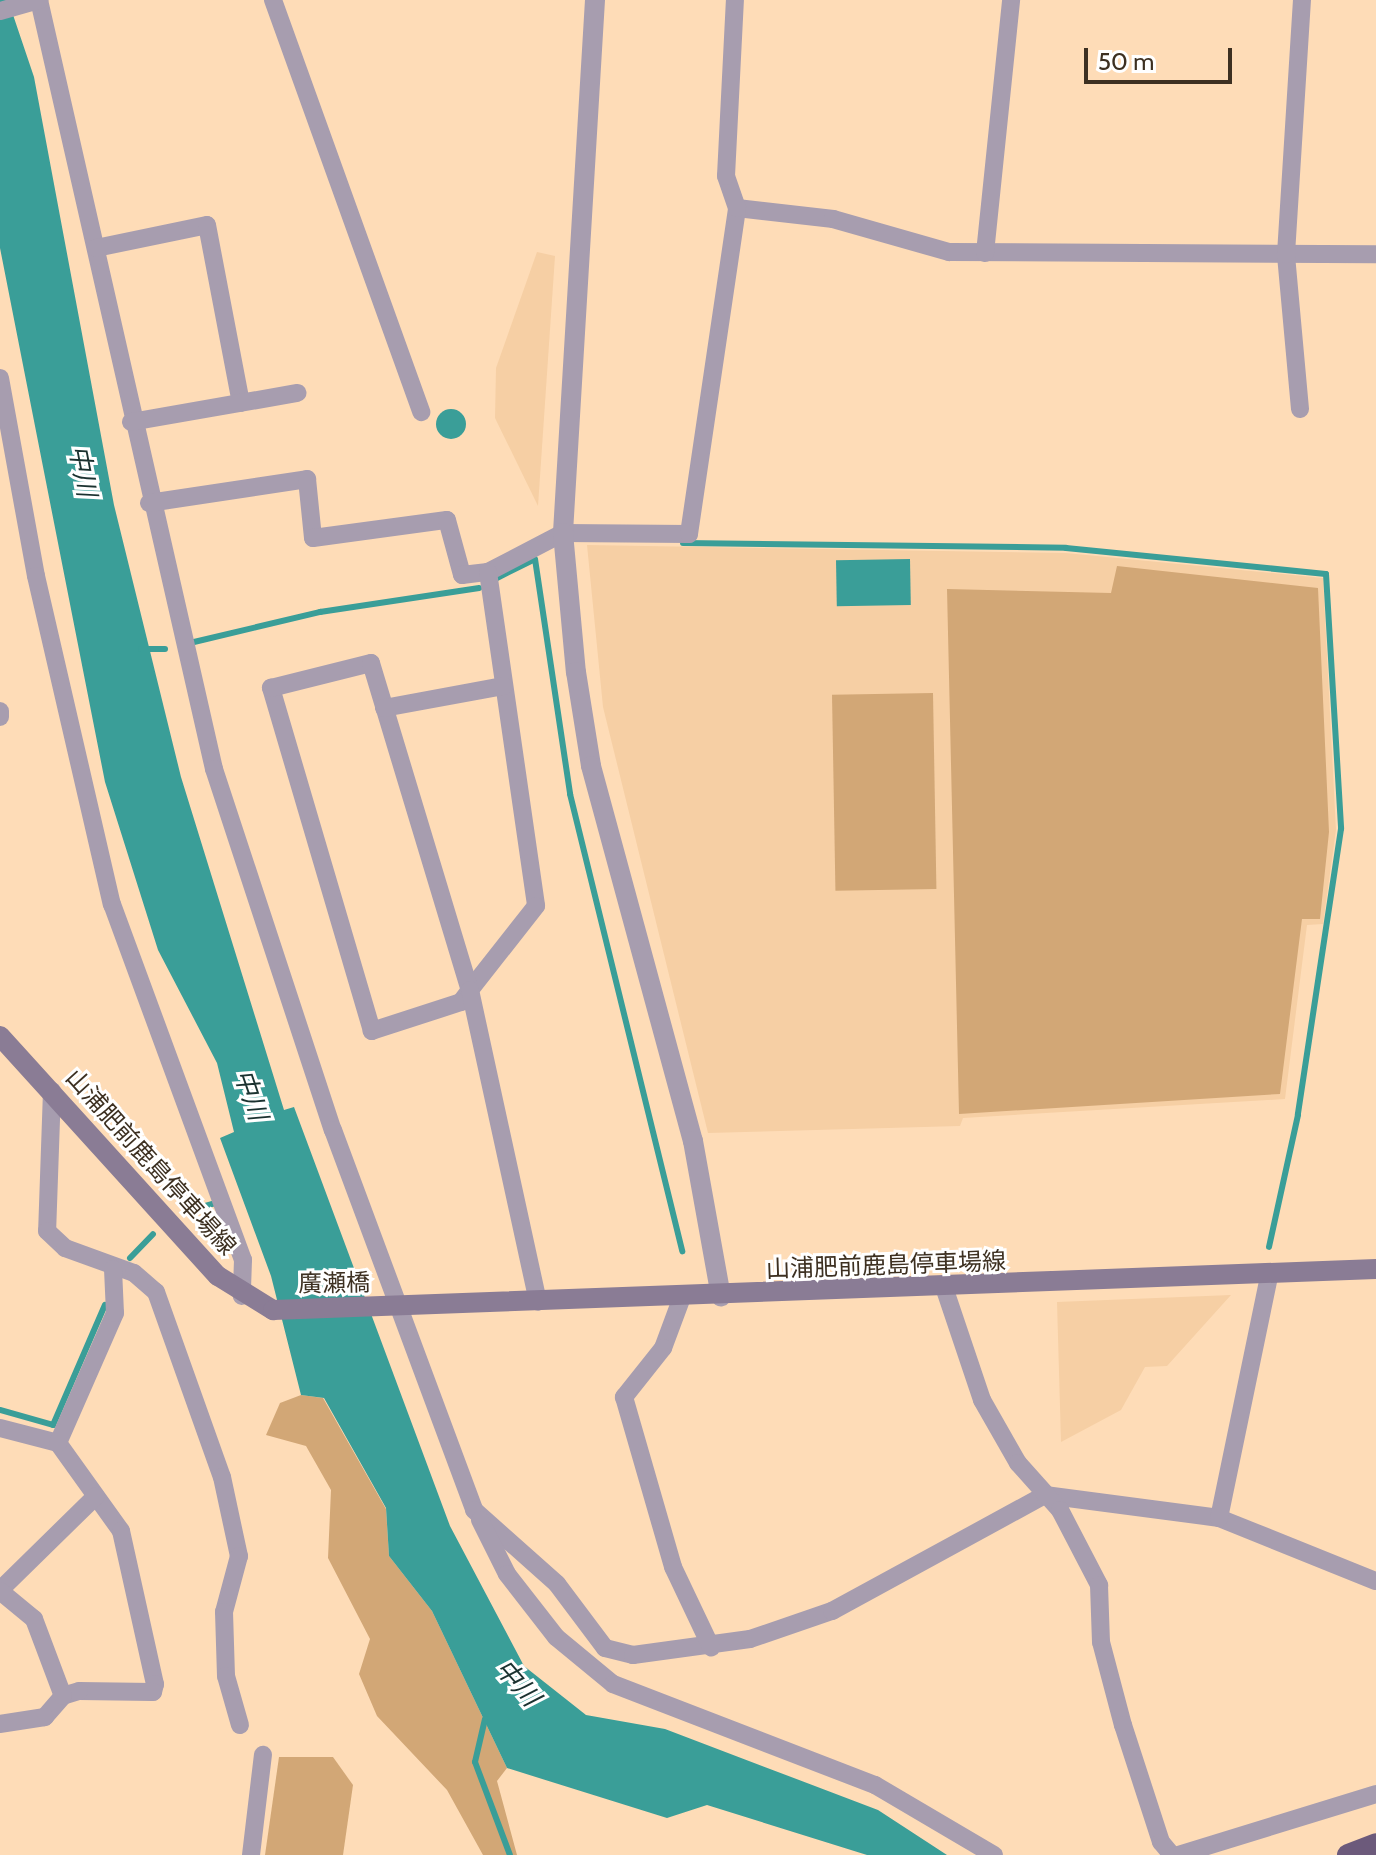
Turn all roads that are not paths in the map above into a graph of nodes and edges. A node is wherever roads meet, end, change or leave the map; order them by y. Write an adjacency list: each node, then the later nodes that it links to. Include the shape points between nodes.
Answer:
1 (39, 0): 7 (street); 9 (street)
2 (273, 0): 17 (street)
3 (595, 0): 20 (street)
4 (735, 0): 8 (street, via 726,176)
5 (1011, 0): 10 (street)
6 (1302, 0): 11 (street)
7 (0, 11)
8 (737, 208): 10 (street, via 833,219 949,252); 20 (street, via 689,534)
9 (96, 248): 15 (street, via 207,225); 18 (street)
10 (985, 253): 11 (street)
11 (1286, 254): 12 (street); 16 (street)
12 (1376, 254)
13 (0, 378): 31 (street, via 36,576 112,904 243,1260)
14 (298, 393): 15 (street)
15 (241, 403): 18 (street)
16 (1300, 409)
17 (421, 412)
18 (131, 422): 19 (street)
19 (149, 503): 21 (street, via 307,479 313,538 447,520 462,575); 35 (street, via 258,913)
20 (563, 533): 21 (street); 32 (street, via 591,766 693,1141)
21 (488, 572): 22 (street)
22 (504, 686): 23 (street); 24 (street, via 536,906)
23 (384, 708): 24 (street); 24 (street, via 371,663 271,688 372,1031 461,1002)
24 (470, 990): 34 (street)
25 (0, 1036): 26 (main road, 山浦肥前鹿島停車場線)
26 (52, 1091): 27 (street, via 47,1231 65,1248); 31 (main road, 山浦肥前鹿島停車場線)
27 (113, 1269): 38 (street, via 115,1313); 50 (street, via 134,1273 156,1292 222,1477 239,1556 224,1612 226,1676)
28 (1376, 1269): 29 (main road, 山浦肥前鹿島停車場線)
29 (1269, 1276): 30 (main road, 山浦肥前鹿島停車場線); 42 (street)
30 (945, 1290): 32 (main road, 山浦肥前鹿島停車場線); 39 (street, via 982,1400)
31 (242, 1296): 36 (main road, 山浦肥前鹿島停車場線)
32 (721, 1296): 33 (main road, 山浦肥前鹿島停車場線)
33 (682, 1297): 34 (main road, 山浦肥前鹿島停車場線); 45 (street, via 663,1348 624,1397 673,1567)
34 (538, 1302): 35 (main road, 山浦肥前鹿島停車場線)
35 (397, 1308): 36 (main road, 廣瀬橋); 41 (street)
36 (273, 1310)
37 (0, 1428): 38 (street)
38 (58, 1443): 40 (street)
39 (1045, 1495): 42 (street); 45 (street, via 832,1611); 56 (street, via 1060,1510 1099,1585 1101,1642 1119,1711 1161,1842)
40 (96, 1496): 44 (street); 48 (street, via 130,1551 155,1684 153,1692)
41 (474, 1510): 46 (street, via 557,1584); 47 (street, via 507,1574 556,1637)
42 (1219, 1518): 43 (street)
43 (1376, 1581)
44 (0, 1590): 48 (street, via 34,1619)
45 (711, 1647): 46 (street, via 633,1655)
46 (605, 1648): 47 (street)
47 (591, 1668): 55 (street, via 640,1697 875,1785)
48 (63, 1696): 49 (street, via 45,1717)
49 (0, 1724)
50 (240, 1725)
51 (263, 1755): 54 (street)
52 (1376, 1794): 56 (street)
53 (1376, 1844): 57 (highway)
54 (251, 1855)
55 (994, 1855)
56 (1175, 1855)
57 (1348, 1855)

